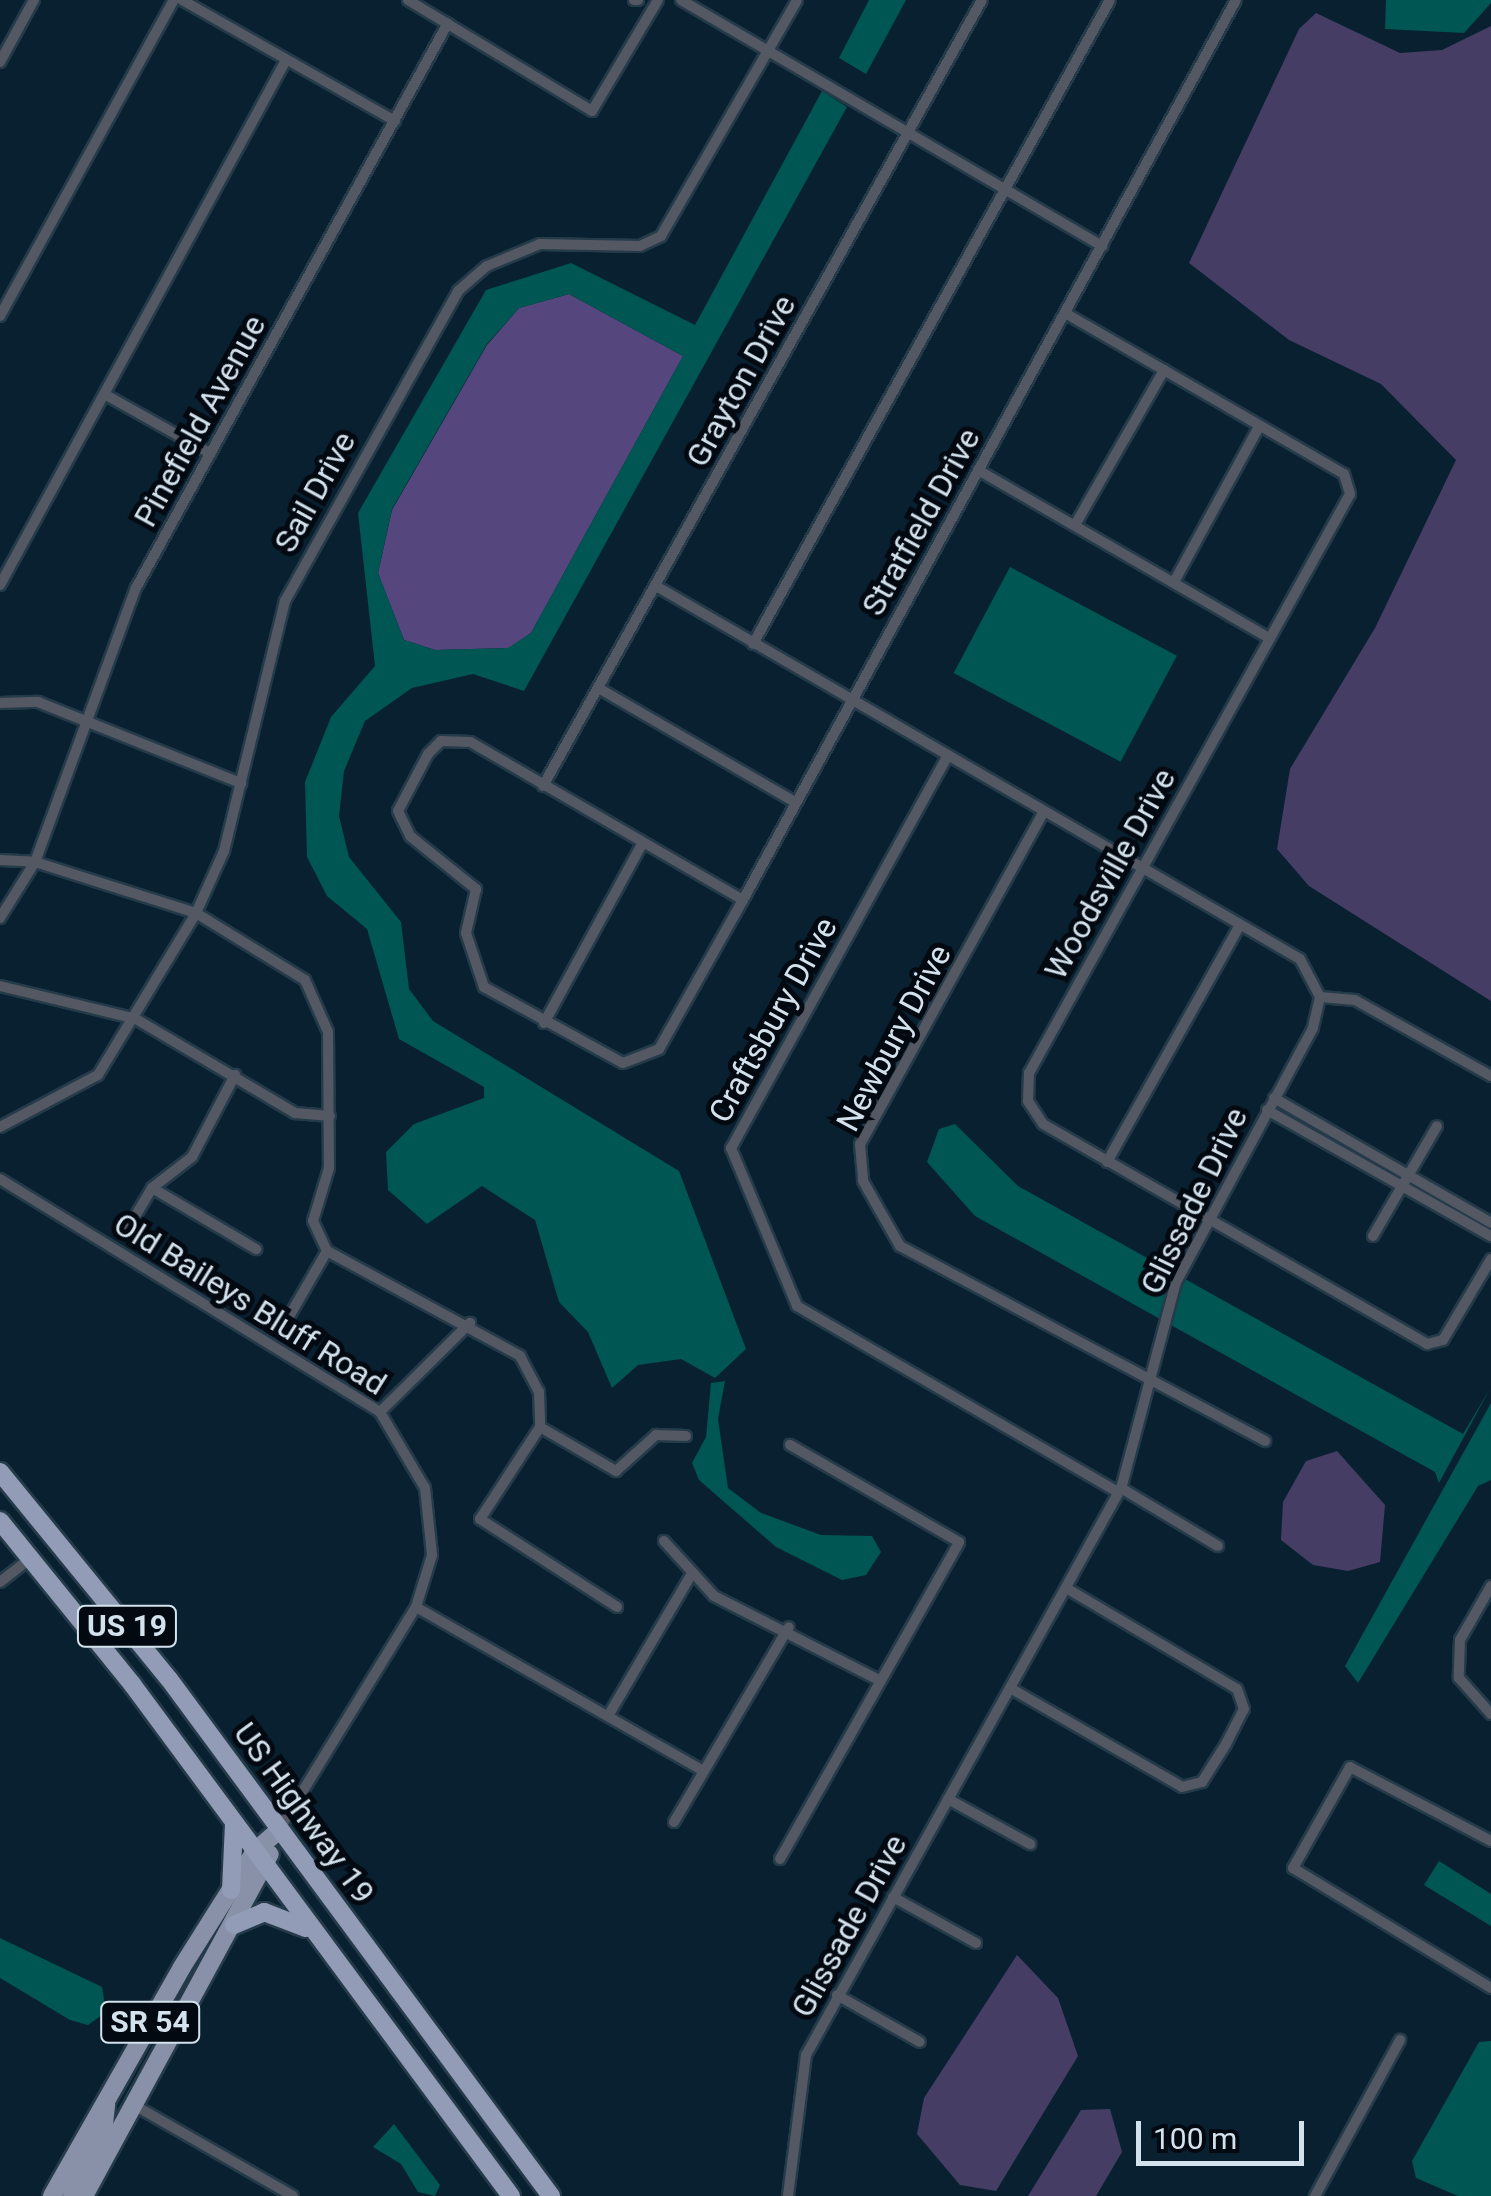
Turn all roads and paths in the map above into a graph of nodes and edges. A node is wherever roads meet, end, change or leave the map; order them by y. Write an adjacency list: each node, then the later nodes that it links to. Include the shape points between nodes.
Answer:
1 (34, 0): 14 (street)
2 (174, 0): 20 (street)
3 (182, 0): 13 (street)
4 (408, 0): 11 (street)
5 (658, 0): 11 (street, via 592,111)
6 (681, 0): 12 (street)
7 (797, 0): 12 (street, Sail Drive)
8 (982, 0): 16 (street, Grayton Drive)
9 (1110, 0): 17 (street)
10 (1236, 0): 18 (street, Stratfield Drive)
11 (448, 22): 15 (street, Pinefield Avenue)
12 (768, 50): 16 (street); 37 (street, Sail Drive, via 661,236 640,246 540,244 487,266 458,291 285,601)
13 (286, 60): 15 (street); 22 (street)
14 (0, 62)
15 (395, 121): 24 (street, Pinefield Avenue)
16 (910, 130): 17 (street); 29 (street, Grayton Drive)
17 (1006, 190): 18 (street); 31 (street)
18 (1102, 246): 19 (street, Stratfield Drive)
19 (1065, 312): 21 (street); 25 (street, Stratfield Drive)
20 (0, 316)
21 (1164, 370): 23 (street); 26 (street)
22 (106, 395): 24 (street); 28 (street)
23 (1259, 427): 27 (street); 30 (street, Woodsville Drive, via 1350,485)
24 (210, 454): 35 (street, Pinefield Avenue, via 136,588)
25 (978, 470): 26 (street); 33 (street, Stratfield Drive)
26 (1076, 525): 27 (street)
27 (1174, 582): 30 (street)
28 (0, 584)
29 (656, 586): 31 (street); 32 (street, Grayton Drive)
30 (1269, 638): 44 (street, Woodsville Drive)
31 (754, 644): 33 (street)
32 (600, 689): 38 (street, Grayton Drive); 39 (street)
33 (850, 700): 36 (street); 39 (street, Stratfield Drive)
34 (0, 703): 35 (street, via 38,702)
35 (92, 722): 37 (street); 43 (street, Pinefield Avenue)
36 (946, 756): 40 (street); 84 (street, Craftsbury Drive, via 731,1148 797,1306)
37 (241, 783): 46 (street, Sail Drive)
38 (543, 786): 41 (street); 52 (street, via 470,742 442,741 398,811 410,836 476,889 466,933 484,987)
39 (794, 802): 45 (street, Stratfield Drive)
40 (1043, 814): 44 (street); 77 (street, Newbury Drive, via 860,1144 863,1181 900,1246)
41 (643, 842): 45 (street); 52 (street)
42 (0, 860): 43 (street)
43 (35, 862): 46 (street); 47 (street, Pinefield Avenue)
44 (1141, 868): 48 (street); 63 (street, Woodsville Drive, via 1029,1072 1028,1101 1042,1124)
45 (743, 900): 52 (street, Stratfield Drive, via 659,1049 642,1062 623,1063)
46 (196, 913): 51 (street, Sail Drive); 57 (street, via 305,980 328,1032)
47 (0, 918)
48 (1240, 925): 50 (street, via 1300,959); 63 (street)
49 (0, 986): 51 (street)
50 (1320, 997): 54 (street, via 1355,1000); 55 (street, Glissade Drive)
51 (136, 1019): 53 (street); 60 (street, Sail Drive, via 98,1075)
52 (544, 1022)
53 (236, 1075): 57 (street, via 295,1112); 66 (street, via 192,1157)
54 (1491, 1076)
55 (1274, 1098): 56 (street, Glissade Drive); 58 (street)
56 (1267, 1110): 61 (street); 67 (street, Glissade Drive)
57 (330, 1116): 73 (street, via 329,1168 313,1222)
58 (1310, 1118): 61 (street); 62 (street)
59 (1437, 1126): 65 (street)
60 (0, 1127)
61 (1303, 1130): 62 (street)
62 (1340, 1144): 65 (street)
63 (1107, 1162): 67 (street, Woodsville Drive)
64 (0, 1179): 78 (street, Old Baileys Bluff Road)
65 (1405, 1180): 68 (street); 70 (street); 71 (street)
66 (152, 1188): 69 (street); 72 (street)
67 (1207, 1216): 74 (street, Woodsville Drive, via 1427,1344 1443,1340); 77 (street, Glissade Drive, via 1166,1311)
68 (1491, 1223)
69 (124, 1235)
70 (1373, 1236)
71 (1491, 1236)
72 (256, 1250)
73 (327, 1251): 75 (street); 76 (street)
74 (1491, 1259)
75 (470, 1323): 78 (street); 79 (street, via 520,1356 539,1392)
76 (283, 1327)
77 (1154, 1379): 81 (street, Newbury Drive); 84 (street, Glissade Drive)
78 (380, 1412): 93 (street, Old Baileys Bluff Road, via 425,1488 432,1556)
79 (540, 1427): 80 (street, via 616,1471 656,1435); 94 (street, via 480,1519)
80 (686, 1436)
81 (1265, 1442)
82 (790, 1446): 96 (street, via 959,1542)
83 (0, 1472): 104 (highway, US Highway 19 / US 19)
84 (1119, 1490): 87 (street); 92 (street, Glissade Drive)
85 (0, 1521): 88 (highway, US Highway 19 / US 19)
86 (664, 1541): 89 (street)
87 (1218, 1546)
88 (32, 1558): 90 (street); 102 (highway, US Highway 19 / US 19)
89 (690, 1577): 95 (street, via 749,1615); 98 (street)
90 (0, 1582)
91 (1491, 1586): 99 (street, via 1460,1640 1459,1678 1475,1705)
92 (1066, 1588): 97 (street, Glissade Drive); 97 (street, via 1237,1689 1244,1708 1226,1744 1202,1782 1182,1787)
93 (416, 1607): 98 (street, via 587,1709); 104 (street, Old Baileys Bluff Road)
94 (616, 1608)
95 (789, 1627): 96 (street); 100 (street)
96 (879, 1680): 108 (street)
97 (1010, 1688): 101 (street, Glissade Drive)
98 (611, 1711): 100 (street)
99 (1491, 1714)
100 (703, 1772): 103 (street)
101 (948, 1798): 106 (street); 110 (street, Glissade Drive)
102 (232, 1820): 107 (highway, US Highway 19 / US 19); 109 (highway)
103 (674, 1822)
104 (280, 1830): 107 (main road, SR 54); 125 (highway, US Highway 19 / US 19)
105 (1491, 1841): 114 (street, via 1350,1767 1293,1868)
106 (1030, 1844)
107 (261, 1859): 109 (main road, SR 54); 111 (main road, SR 54); 112 (highway, US Highway 19 / US 19)
108 (780, 1859)
109 (231, 1890): 118 (main road, SR 54)
110 (893, 1897): 113 (street); 115 (street, Glissade Drive)
111 (234, 1925): 112 (highway, via 272,1912); 119 (main road, SR 54)
112 (314, 1933): 124 (highway, US Highway 19 / US 19)
113 (976, 1943)
114 (1491, 1988)
115 (837, 1995): 117 (street); 126 (street, Glissade Drive, via 799,2074)
116 (1400, 2040): 127 (street)
117 (920, 2042)
118 (105, 2099): 120 (main road, SR 54); 121 (main road, via 103,2134)
119 (134, 2105): 122 (main road, SR 54); 123 (street)
120 (52, 2196)
121 (72, 2196)
122 (84, 2196)
123 (292, 2196)
124 (511, 2196)
125 (552, 2196)
126 (788, 2196)
127 (1315, 2196)

